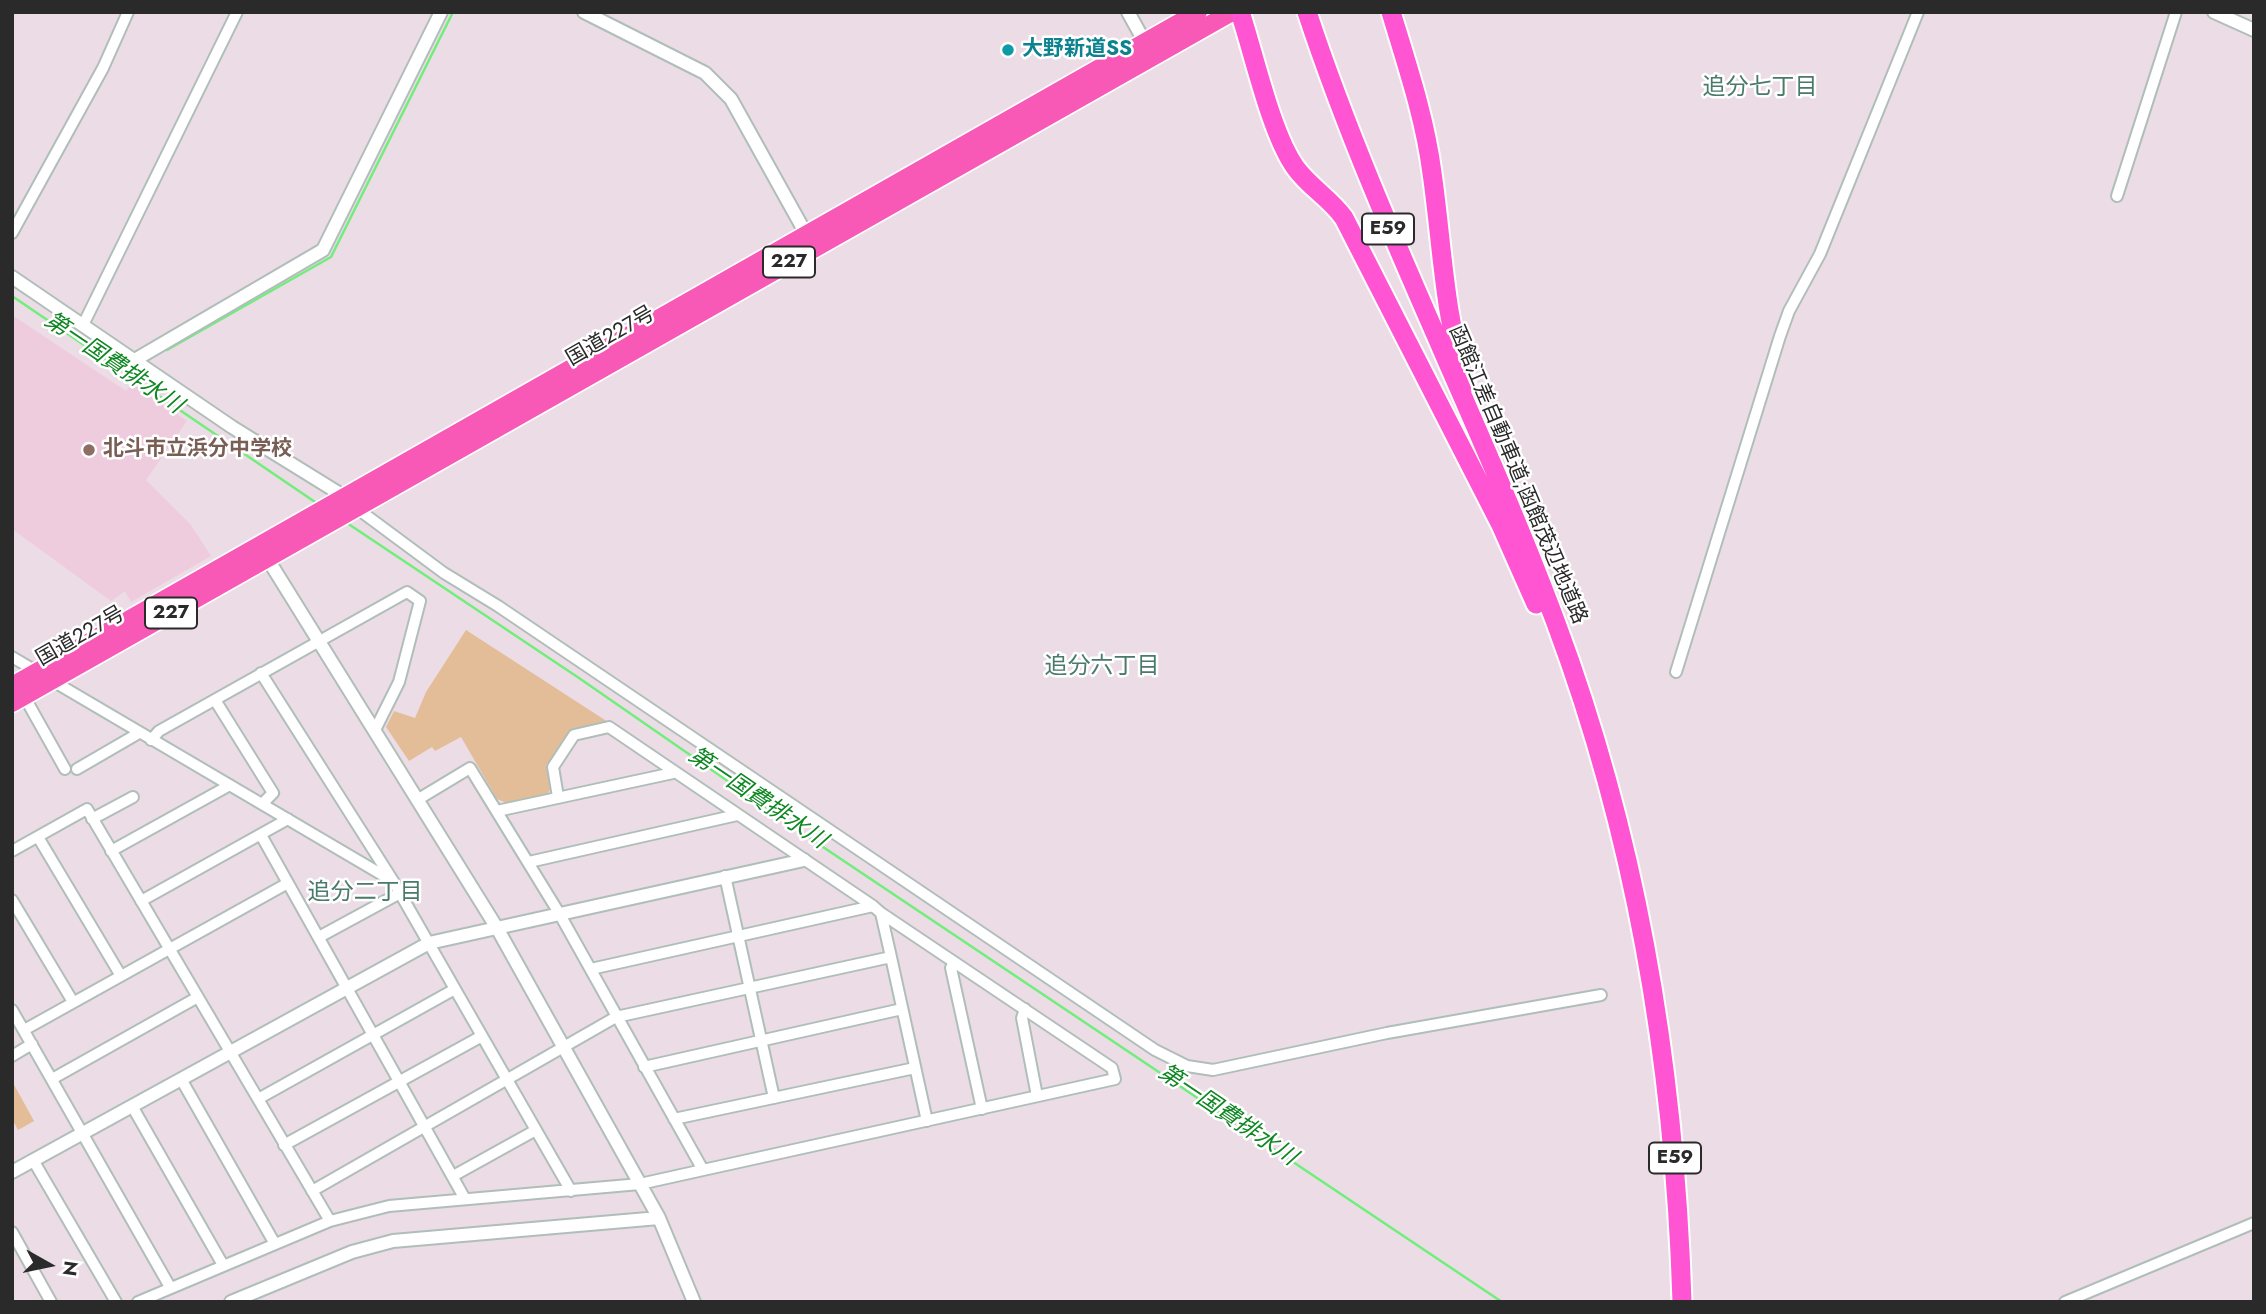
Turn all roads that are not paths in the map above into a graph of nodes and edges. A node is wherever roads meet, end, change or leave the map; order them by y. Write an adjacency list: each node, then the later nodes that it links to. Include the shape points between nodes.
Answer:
1 (128, 12): 17 (street, via 103,68)
2 (237, 12): 20 (street)
3 (441, 12): 21 (street, via 323,250)
4 (584, 12): 18 (street, via 718,83)
5 (1128, 12): 15 (street)
6 (1199, 12): 15 (highway, 国道227号 / 227)
7 (1232, 12): 15 (highway, 国道227号 / 227)
8 (1240, 12): 25 (highway, via 1284,150 1308,184 1335,204 1344,218)
9 (1307, 12): 22 (highway, 函館江差自動車道;函館茂辺地道路 / E59, via 1382,217)
10 (1391, 12): 22 (highway, via 1419,106 1432,169 1452,329)
11 (1918, 12): 28 (street, via 1820,254 1780,336)
12 (2176, 12): 16 (street)
13 (2214, 12): 14 (street)
14 (2254, 30)
15 (1149, 50): 18 (highway, 国道227号 / 227)
16 (2117, 195)
17 (12, 233)
18 (810, 242): 23 (highway, 国道227号 / 227)
19 (12, 277): 20 (street)
20 (82, 325): 21 (street)
21 (133, 361): 23 (street)
22 (1481, 442): 25 (highway, 函館江差自動車道;函館茂辺地道路 / E59)
23 (346, 505): 24 (highway, 国道227号 / 227); 74 (street, via 1186,1066 1213,1070)
24 (263, 552): 26 (street); 30 (highway, 国道227号 / 227)
25 (1551, 624): 126 (highway, 函館江差自動車道;函館茂辺地道路 / E59, via 1601,766 1652,982 1672,1123)
26 (318, 641): 29 (street); 33 (street); 33 (street, via 407,592 420,601 399,682)
27 (12, 657): 30 (street)
28 (1676, 672)
29 (261, 673): 32 (street); 55 (street)
30 (44, 676): 31 (highway, 国道227号 / 227); 34 (street)
31 (16, 695): 36 (street)
32 (215, 700): 35 (street); 43 (street, via 273,793)
33 (375, 730): 42 (street)
34 (139, 733): 35 (street); 37 (street)
35 (151, 740): 39 (street)
36 (65, 769)
37 (77, 769)
38 (673, 772): 41 (street); 41 (street, via 609,727 574,735 553,767); 45 (street)
39 (230, 785): 43 (street); 51 (street)
40 (133, 797): 47 (street)
41 (558, 797): 44 (street)
42 (416, 800): 44 (street, via 470,768); 62 (street)
43 (263, 803): 46 (street)
44 (497, 811): 53 (street)
45 (737, 815): 52 (street); 53 (street)
46 (288, 818): 48 (street); 55 (street)
47 (92, 819): 49 (street, via 87,809); 51 (street)
48 (261, 835): 56 (street); 59 (street)
49 (38, 837): 50 (street); 70 (street)
50 (12, 851)
51 (111, 851): 59 (street)
52 (804, 860): 54 (street); 60 (street)
53 (529, 862): 61 (street)
54 (725, 876): 61 (street); 63 (street)
55 (393, 881): 57 (street)
56 (288, 883): 64 (street); 66 (street)
57 (400, 893): 64 (street); 65 (street)
58 (12, 900): 76 (street)
59 (141, 901): 66 (street)
60 (877, 909): 63 (street); 67 (street); 68 (street)
61 (559, 913): 62 (street); 69 (street)
62 (497, 928): 65 (street); 86 (street)
63 (737, 936): 69 (street); 72 (street)
64 (319, 937): 71 (street)
65 (429, 943): 71 (street); 73 (street)
66 (169, 949): 70 (street); 75 (street)
67 (891, 957): 72 (street); 77 (street)
68 (954, 962): 79 (street); 99 (street, via 951,968)
69 (591, 968): 80 (street)
70 (121, 976): 76 (street)
71 (346, 987): 82 (street); 87 (street)
72 (749, 988): 80 (street); 84 (street)
73 (455, 989): 82 (street); 83 (street)
74 (1601, 995)
75 (198, 997): 87 (street); 91 (street)
76 (74, 1002): 81 (street)
77 (902, 1009): 84 (street); 90 (street)
78 (12, 1010): 81 (street)
79 (1025, 1010): 95 (street, via 1021,1018); 95 (street, via 1112,1068 1115,1079)
80 (616, 1017): 86 (street); 89 (street)
81 (24, 1030): 85 (street)
82 (373, 1036): 93 (street); 97 (street)
83 (482, 1036): 93 (street); 94 (street)
84 (762, 1041): 89 (street); 96 (street)
85 (32, 1044): 88 (street); 91 (street)
86 (563, 1048): 94 (street); 110 (street)
87 (230, 1051): 92 (street); 97 (street)
88 (12, 1055)
89 (644, 1067): 100 (street)
90 (915, 1068): 96 (street); 101 (street)
91 (51, 1079): 104 (street)
92 (181, 1079): 98 (street); 118 (street)
93 (399, 1081): 102 (street); 105 (street)
94 (507, 1082): 102 (street); 103 (street)
95 (1037, 1096): 99 (street)
96 (774, 1098): 100 (street)
97 (258, 1099): 105 (street)
98 (132, 1106): 104 (street); 119 (street)
99 (982, 1108): 101 (street)
100 (674, 1119): 107 (street)
101 (927, 1121): 107 (street)
102 (424, 1128): 109 (street); 111 (street)
103 (536, 1130): 109 (street); 112 (street)
104 (82, 1133): 106 (street); 120 (street)
105 (284, 1145): 111 (street)
106 (33, 1160): 108 (street); 122 (street)
107 (702, 1170): 110 (street)
108 (12, 1172)
109 (453, 1176): 113 (street)
110 (640, 1184): 112 (street); 114 (street)
111 (312, 1191): 115 (street)
112 (571, 1191): 113 (street)
113 (465, 1199): 115 (street, via 389,1206)
114 (659, 1218): 124 (street, via 393,1241 316,1266); 125 (street)
115 (330, 1221): 118 (street)
116 (2254, 1223): 127 (street)
117 (12, 1232): 121 (street)
118 (275, 1244): 119 (street)
119 (223, 1265): 120 (street)
120 (170, 1287): 123 (street)
121 (51, 1302)
122 (116, 1302)
123 (138, 1302)
124 (231, 1302)
125 (694, 1302)
126 (1682, 1302)
127 (2065, 1302)

